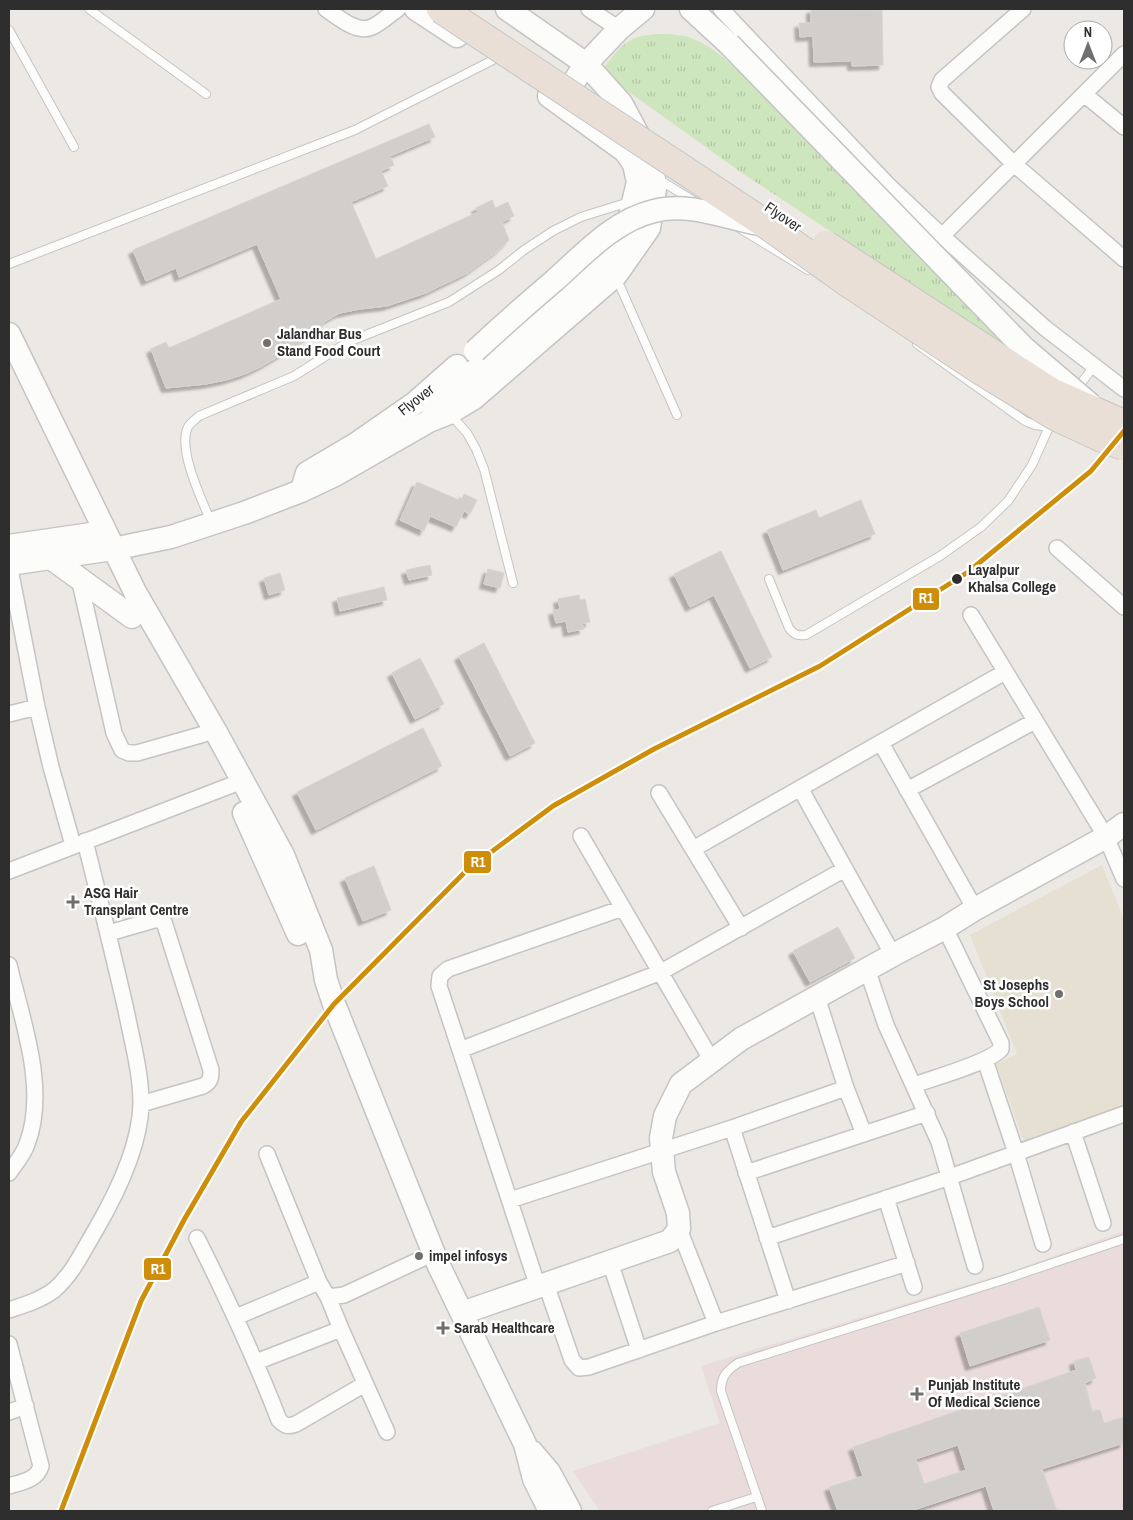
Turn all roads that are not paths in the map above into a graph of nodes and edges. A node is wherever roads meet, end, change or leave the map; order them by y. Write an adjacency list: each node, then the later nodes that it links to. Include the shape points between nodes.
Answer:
1 (89, 9): 18 (lane)
2 (326, 9): 3 (street, via 345,22 364,29)
3 (398, 9)
4 (416, 9): 16 (street)
5 (441, 9): 26 (highway, Flyover, bridge)
6 (473, 9): 39 (highway, Flyover, bridge, via 1051,392)
7 (507, 9): 17 (street)
8 (589, 9): 13 (street)
9 (642, 9): 13 (street)
10 (691, 9): 39 (street, Flyover, bridge, via 729,44 1023,347)
11 (721, 9): 27 (street, via 888,185)
12 (1023, 9): 23 (street, via 942,80 940,87 942,93)
13 (619, 29): 17 (street)
14 (9, 30): 22 (lane)
15 (1124, 54): 19 (street)
16 (493, 60): 20 (street); 29 (lane, via 355,130)
17 (586, 64): 20 (street); 24 (street, via 621,104 652,161)
18 (206, 94)
19 (1084, 94): 21 (street); 23 (street)
20 (559, 103): 25 (street, via 625,151 634,164 638,182)
21 (1124, 127)
22 (74, 147)
23 (1014, 164): 27 (street); 28 (street)
24 (654, 176): 30 (street, via 649,228); 31 (lane)
25 (634, 200): 41 (street, via 625,236 603,262 465,379 446,397); 46 (lane, via 581,217 553,231 449,302 348,342 294,376 199,416 188,426 185,441)
26 (767, 225): 44 (highway, Flyover, bridge, via 980,370 1055,416); 45 (street, Flyover, bridge, via 710,211 681,209 655,210 628,220 594,245 415,403 307,473)
27 (942, 236): 35 (street, via 1045,328)
28 (1124, 260)
29 (9, 264)
30 (616, 275): 40 (lane); 41 (street, via 474,398)
31 (815, 275)
32 (9, 334): 47 (street)
33 (913, 342): 43 (lane, via 1025,421)
34 (9, 363): 47 (street)
35 (1094, 366): 36 (street); 37 (lane)
36 (1124, 389)
37 (1066, 404)
38 (1060, 411): 43 (lane)
39 (1100, 413): 42 (highway, Flyover, bridge)
40 (677, 415)
41 (439, 417): 45 (street); 54 (lane, via 466,433 479,456)
42 (1124, 424)
43 (1048, 427): 53 (lane, via 1032,465 1008,501 981,527 940,556 806,635 793,634 789,628)
44 (1124, 446)
45 (301, 491): 46 (street)
46 (212, 523): 47 (street, via 171,537)
47 (101, 542): 48 (street); 50 (street); 57 (street, via 119,597); 64 (street, via 134,592)
48 (9, 546)
49 (1056, 548): 55 (street)
50 (51, 558): 51 (street); 52 (street)
51 (9, 564): 59 (street)
52 (79, 578): 57 (street); 62 (street, via 114,732 122,750 137,753)
53 (769, 579)
54 (513, 583)
55 (1124, 607)
56 (971, 616): 58 (street)
57 (132, 617): 62 (street)
58 (1006, 672): 61 (street); 63 (street)
59 (37, 707): 60 (street); 71 (street, via 51,768)
60 (9, 714)
61 (1035, 720): 66 (street); 70 (street)
62 (204, 734): 64 (street)
63 (881, 743): 65 (street); 66 (street)
64 (237, 783): 71 (street); 111 (street, via 307,954 326,980)
65 (800, 788): 72 (street); 73 (street)
66 (907, 790): 77 (street)
67 (660, 793): 72 (street)
68 (1124, 824): 70 (street)
69 (581, 836): 76 (street)
70 (1106, 837): 75 (street); 77 (street)
71 (79, 843): 74 (street); 80 (street)
72 (693, 849): 78 (street)
73 (845, 869): 78 (street); 81 (street)
74 (9, 871)
75 (1124, 880)
76 (623, 908): 83 (street); 86 (street, via 448,968 440,976 439,986)
77 (976, 909): 79 (street)
78 (741, 928): 83 (street)
79 (945, 928): 81 (street); 87 (street, via 1001,1043 1001,1049)
80 (109, 933): 91 (street, via 138,1066); 91 (street, via 154,920 164,922 211,1070 209,1083 203,1086)
81 (893, 955): 82 (street)
82 (867, 969): 85 (street); 89 (street, via 886,1025)
83 (661, 972): 86 (street); 88 (street)
84 (10, 974): 100 (street, via 35,1071 36,1109 27,1145)
85 (817, 997): 88 (street, via 741,1039); 90 (street)
86 (460, 1050): 104 (street)
87 (985, 1060): 89 (street); 98 (street)
88 (712, 1061): 97 (street, via 681,1084 665,1116)
89 (914, 1085): 92 (street)
90 (846, 1088): 94 (street); 96 (street)
91 (141, 1104): 120 (street, via 124,1175 71,1271 53,1290)
92 (927, 1113): 96 (street); 102 (street)
93 (1124, 1114): 95 (street)
94 (732, 1128): 97 (street); 101 (street)
95 (1073, 1132): 98 (street); 105 (street)
96 (864, 1134): 101 (street)
97 (662, 1150): 104 (street); 106 (street, via 664,1172 678,1213)
98 (1016, 1153): 102 (street); 110 (street)
99 (267, 1154): 115 (street)
100 (9, 1173)
101 (746, 1173): 108 (street)
102 (950, 1176): 103 (street); 114 (street)
103 (886, 1198): 108 (street); 113 (street)
104 (510, 1200): 116 (street)
105 (1103, 1222)
106 (679, 1229): 112 (street, via 670,1241); 123 (street)
107 (197, 1238): 122 (street)
108 (767, 1238): 119 (street)
109 (1124, 1239): 133 (lane, via 738,1364 726,1371 721,1391)
110 (1043, 1244)
111 (434, 1253): 118 (street, via 344,1295); 121 (street)
112 (610, 1262): 116 (street); 126 (street)
113 (907, 1263): 117 (street); 119 (street)
114 (975, 1266)
115 (319, 1282): 118 (street); 122 (street)
116 (542, 1286): 121 (street); 126 (street, via 572,1360 579,1368)
117 (914, 1287)
118 (328, 1297): 124 (street)
119 (788, 1300): 123 (street)
120 (9, 1310)
121 (462, 1313): 134 (street, via 525,1444 548,1472)
122 (236, 1317): 127 (street)
123 (716, 1323): 126 (street)
124 (341, 1329): 127 (street); 128 (street)
125 (9, 1344): 129 (street)
126 (639, 1350)
127 (256, 1362): 128 (street, via 279,1420 289,1427)
128 (365, 1384): 131 (street)
129 (26, 1406): 130 (street); 132 (street, via 41,1466 33,1478)
130 (9, 1412)
131 (387, 1432)
132 (9, 1486)
133 (756, 1497): 135 (lane); 136 (lane)
134 (565, 1511)
135 (712, 1511)
136 (762, 1511)

